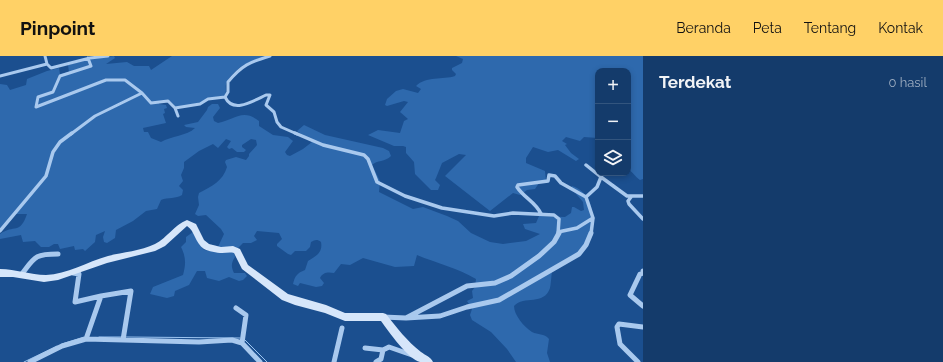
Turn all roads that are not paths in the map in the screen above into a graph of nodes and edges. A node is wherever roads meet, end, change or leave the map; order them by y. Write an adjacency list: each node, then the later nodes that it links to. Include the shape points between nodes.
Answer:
1 (45, 56): 5 (street)
2 (108, 56): 4 (street)
3 (270, 56): 8 (street, via 253,60 241,67 228,82)
4 (88, 58): 5 (street, via 53,68); 7 (street, via 91,66 60,76 53,92 38,96 36,107 106,80 124,79)
5 (47, 64): 6 (street)
6 (0, 76)
7 (142, 93): 9 (street, via 151,103 168,101); 19 (street, via 95,116 60,142 53,152 46,176)
8 (225, 97): 9 (street); 16 (street, via 233,106 266,95 270,96 266,105 274,112 277,122 282,127 323,145 364,155 368,159 376,182 405,196 442,208 494,216 513,213)
9 (175, 108): 10 (street)
10 (178, 116)
11 (586, 166): 12 (street)
12 (601, 177): 14 (street, via 597,187); 15 (street)
13 (643, 196): 15 (street)
14 (586, 197): 16 (street, via 552,175 548,176 548,181 518,185 520,192); 17 (street)
15 (631, 197): 18 (street, via 629,204)
16 (541, 214): 20 (street, via 554,215 559,219)
17 (593, 218): 20 (street, via 578,229); 30 (street, via 590,237 579,254 506,297 440,316)
18 (643, 220)
19 (0, 231)
20 (558, 232): 30 (street, via 542,254 520,272 496,283 467,286)
21 (58, 254): 25 (street, via 35,256)
22 (643, 271): 27 (street, via 630,295)
23 (0, 273): 25 (street)
24 (65, 274): 25 (street, via 42,279); 26 (street, via 79,274 75,302); 29 (street, via 157,246 187,223 194,226 201,242 207,247 237,251 245,267 285,297 345,317)
25 (21, 275)
26 (101, 296): 33 (street); 34 (street, via 131,291)
27 (643, 306)
28 (236, 308): 35 (street, via 246,315)
29 (383, 317): 30 (street); 38 (street)
30 (406, 318)
31 (643, 327): 44 (street, via 621,324 617,327 620,344)
32 (342, 328): 41 (street)
33 (86, 337): 34 (street); 39 (street)
34 (124, 337): 35 (street, via 199,342)
35 (242, 341): 40 (street)
36 (365, 348): 37 (street)
37 (382, 350): 38 (street, via 389,347); 42 (street, via 381,358)
38 (420, 357): 43 (street)
39 (30, 362)
40 (260, 362)
41 (334, 362)
42 (376, 362)
43 (428, 362)
44 (638, 362)

